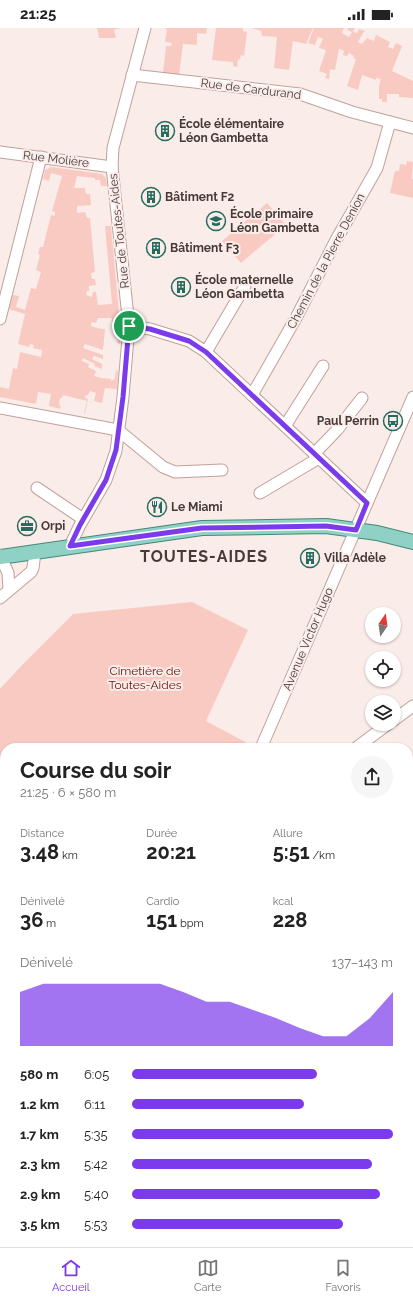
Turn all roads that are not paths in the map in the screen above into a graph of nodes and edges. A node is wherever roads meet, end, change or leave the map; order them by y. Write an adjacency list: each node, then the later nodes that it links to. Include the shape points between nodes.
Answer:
1 (145, 28): 2 (street, Rue de Toutes-Aides)
2 (132, 76): 3 (street, Rue de Cardurand, via 300,94); 7 (street, Rue de Toutes-Aides, via 113,148)
3 (390, 122): 4 (street, Rue de Cardurand); 13 (street, Chemin de la Pierre Denion, via 378,168)
4 (413, 128)
5 (0, 152): 6 (street, Rue Molière)
6 (41, 158): 7 (street, Rue Molière); 9 (street)
7 (112, 167): 10 (street, Rue de Toutes-Aides)
8 (245, 286): 11 (street)
9 (0, 319)
10 (129, 326): 11 (street, via 184,339); 18 (street, Rue de Toutes-Aides)
11 (206, 352): 13 (street)
12 (323, 366): 17 (street)
13 (252, 395): 17 (street)
14 (413, 397): 23 (street, Avenue Victor Hugo)
15 (362, 398): 19 (street)
16 (0, 408): 18 (street)
17 (285, 426): 19 (street)
18 (118, 430): 20 (street, via 163,468 176,472); 24 (street, Rue de Toutes-Aides, via 116,450 106,480)
19 (317, 456): 22 (street); 23 (street)
20 (222, 470)
21 (37, 488): 24 (street)
22 (260, 493)
23 (367, 503): 25 (street, Avenue Victor Hugo)
24 (83, 519): 27 (street, Rue de Toutes-Aides)
25 (356, 530): 26 (main road); 27 (main road, via 326,526 202,528); 35 (street, Avenue Victor Hugo)
26 (413, 542)
27 (70, 546): 28 (main road)
28 (35, 552): 29 (main road); 30 (street, via 34,568)
29 (0, 556): 30 (street, via 8,573)
30 (9, 590): 31 (street)
31 (0, 598)
32 (413, 706): 33 (street)
33 (401, 715)
34 (379, 731): 36 (street)
35 (264, 743)
36 (363, 743)

